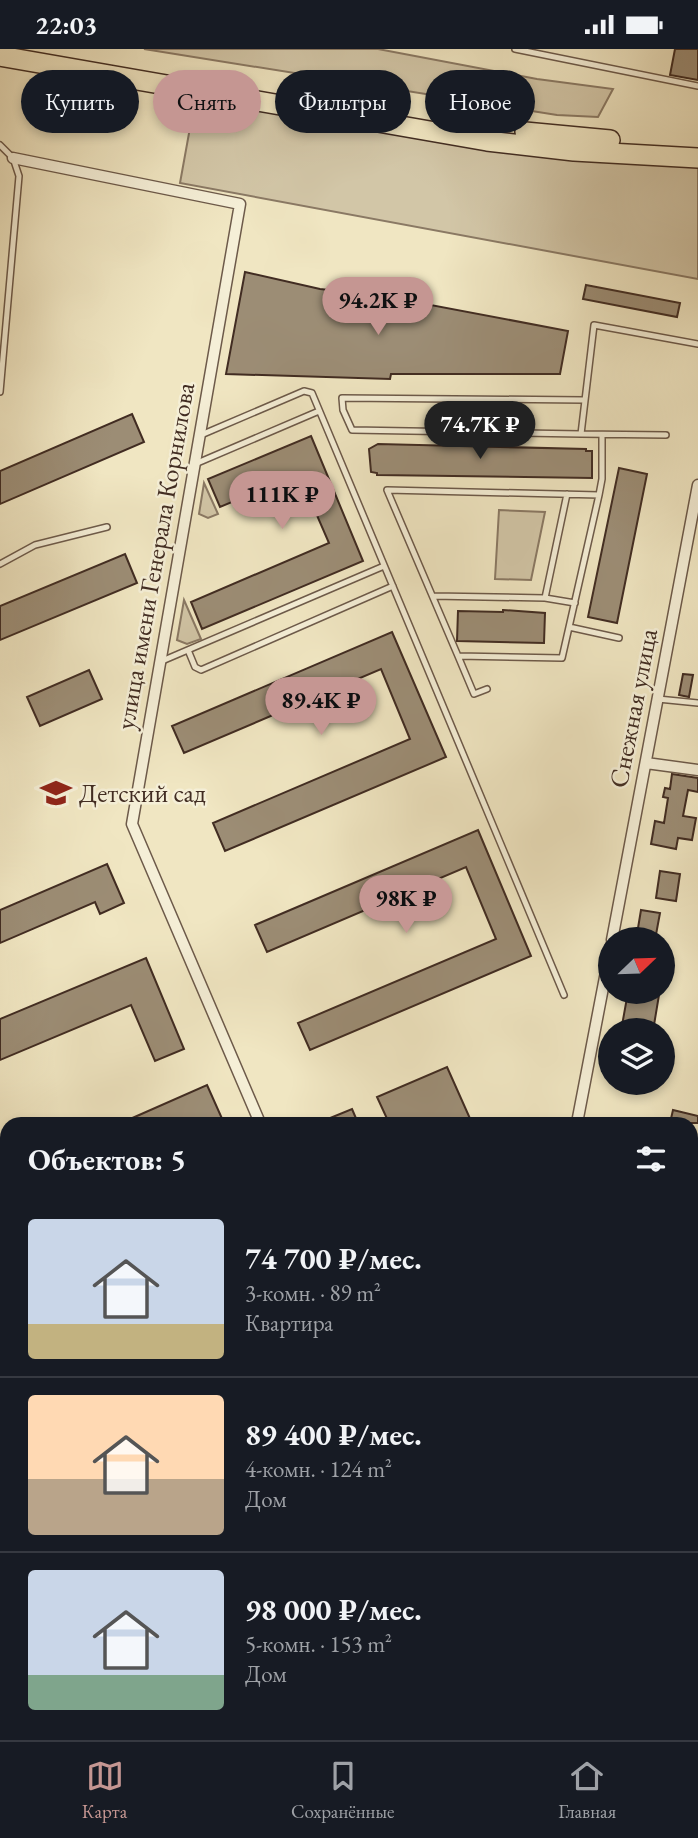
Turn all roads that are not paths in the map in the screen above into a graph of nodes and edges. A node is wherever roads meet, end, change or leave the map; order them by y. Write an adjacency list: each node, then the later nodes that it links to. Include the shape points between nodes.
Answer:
1 (6, 49): 8 (highway, via 487,128)
2 (515, 49): 6 (lane)
3 (0, 56): 5 (highway)
4 (0, 65): 5 (highway)
5 (55, 65): 9 (highway, via 487,141)
6 (698, 86)
7 (0, 145): 10 (lane)
8 (698, 145)
9 (698, 157)
10 (13, 158): 12 (lane, via 19,176); 16 (street, улица имени Генерала Корнилова, via 240,204)
11 (698, 344): 13 (lane, via 594,325)
12 (0, 392)
13 (584, 400): 15 (lane); 15 (lane, via 342,398 352,430)
14 (319, 411): 16 (lane, via 312,393 304,391); 19 (lane); 25 (lane)
15 (581, 434): 17 (lane)
16 (200, 435): 19 (street, улица имени Генерала Корнилова)
17 (603, 435): 18 (lane); 22 (lane)
18 (666, 435)
19 (195, 464): 34 (street, улица имени Генерала Корнилова)
20 (698, 485): 36 (street, Снежная улица)
21 (567, 494): 22 (lane); 27 (lane, via 387,490); 28 (lane)
22 (599, 495): 29 (lane)
23 (107, 527): 24 (lane, via 35,545)
24 (0, 564)
25 (384, 566): 26 (lane); 32 (lane)
26 (393, 586): 32 (lane, via 201,670); 41 (lane)
27 (432, 596): 28 (lane); 33 (lane)
28 (545, 597): 29 (lane)
29 (575, 603): 30 (lane)
30 (569, 627): 31 (lane); 33 (lane, via 562,658)
31 (619, 638)
32 (188, 650): 34 (lane)
33 (458, 656): 35 (lane, via 474,694)
34 (158, 663): 43 (street, улица имени Генерала Корнилова, via 132,824)
35 (487, 689)
36 (658, 699): 37 (lane); 38 (street, Снежная улица)
37 (698, 703)
38 (646, 763): 39 (street); 40 (street, Снежная улица)
39 (698, 769)
40 (614, 927)
41 (564, 995)
42 (600, 1005): 44 (street)
43 (257, 1117)
44 (578, 1117)

